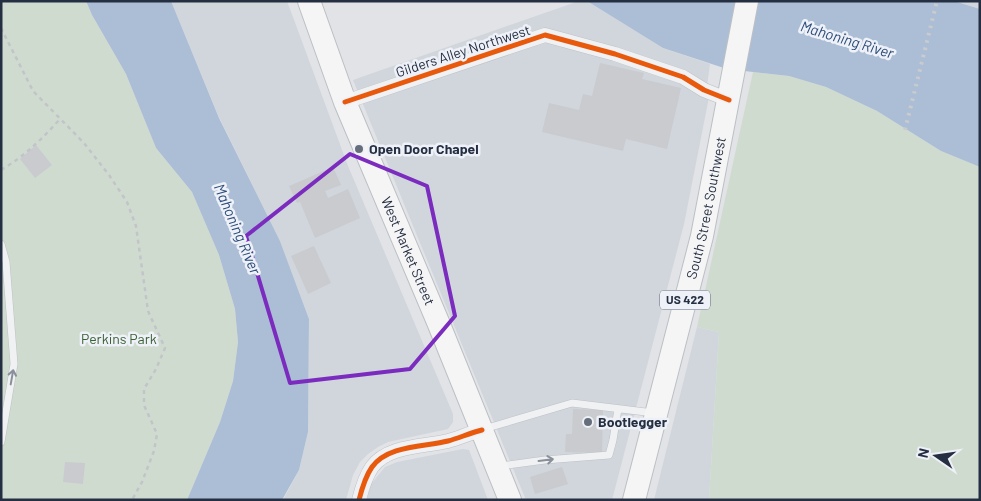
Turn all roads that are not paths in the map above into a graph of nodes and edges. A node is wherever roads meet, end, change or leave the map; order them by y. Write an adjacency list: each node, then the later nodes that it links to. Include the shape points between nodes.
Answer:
1 (309, 1): 4 (main road, West Market Street)
2 (748, 1): 3 (main road, South Street Southwest / US 422)
3 (730, 100): 4 (street, Gilders Alley Northwest, via 683,77 545,35); 7 (main road, South Street Southwest / US 422, via 702,236)
4 (345, 102): 8 (main road, West Market Street)
5 (1, 244): 9 (lane, one-way to 5, via 14,364 6,262)
6 (618, 409): 7 (lane); 8 (lane, via 572,403); 10 (lane, one-way to 6, via 608,455)
7 (656, 413): 13 (main road, South Street Southwest / US 422)
8 (482, 430): 10 (main road, West Market Street); 11 (street, via 393,452 382,458 372,466)
9 (1, 442)
10 (497, 467): 12 (main road, West Market Street)
11 (359, 500)
12 (510, 500)
13 (634, 500)

